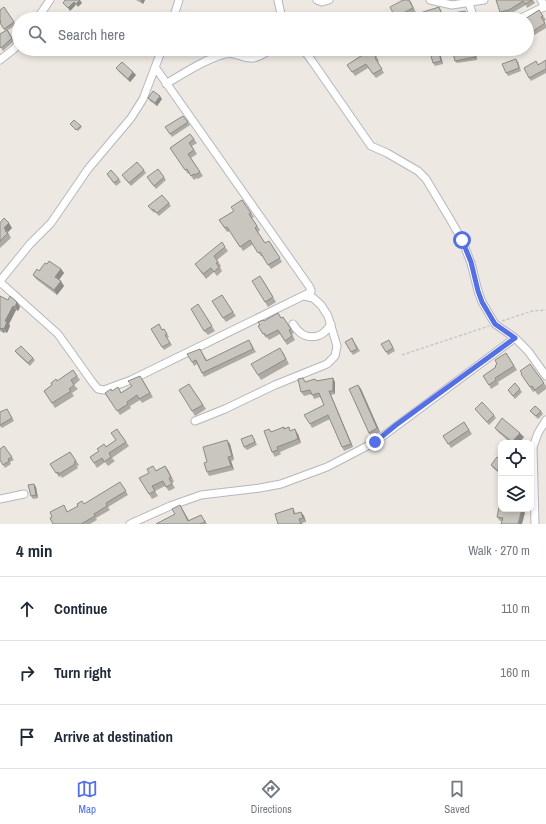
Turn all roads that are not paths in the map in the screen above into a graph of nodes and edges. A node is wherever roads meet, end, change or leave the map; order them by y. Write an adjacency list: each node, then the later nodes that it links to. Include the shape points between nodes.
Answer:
1 (50, 0): 11 (street)
2 (179, 0): 12 (street)
3 (278, 0): 13 (street)
4 (317, 0): 5 (street)
5 (329, 0)
6 (430, 0): 9 (street, via 452,5)
7 (484, 0): 9 (street)
8 (541, 0): 10 (street)
9 (469, 3): 14 (street)
10 (545, 7): 15 (street)
11 (42, 12)
12 (175, 12)
13 (281, 12)
14 (472, 12)
15 (534, 12)
16 (12, 50): 22 (street)
17 (159, 56): 23 (street)
18 (221, 56): 24 (street)
19 (246, 56): 20 (street)
20 (259, 56)
21 (308, 56): 29 (street, via 371,146 418,171 426,179 462,240 482,302 495,324)
22 (0, 59)
23 (154, 68): 24 (street); 25 (street, via 151,82 131,118 88,169 51,223 30,244)
24 (166, 84): 26 (street, via 309,286 311,292)
25 (0, 282): 26 (street, via 58,334 93,383 98,389 104,390 131,380)
26 (304, 296): 28 (street, via 313,298 321,305)
27 (293, 324): 28 (street, via 302,334 315,337 327,330)
28 (331, 324): 32 (street, via 338,346 335,356 326,364)
29 (515, 338): 30 (street, via 533,356); 35 (street, via 375,442 321,469 281,484 201,495)
30 (546, 376)
31 (546, 420): 36 (street, via 533,447)
32 (195, 421)
33 (24, 494): 34 (street)
34 (0, 499)
35 (130, 524)
36 (535, 524)

